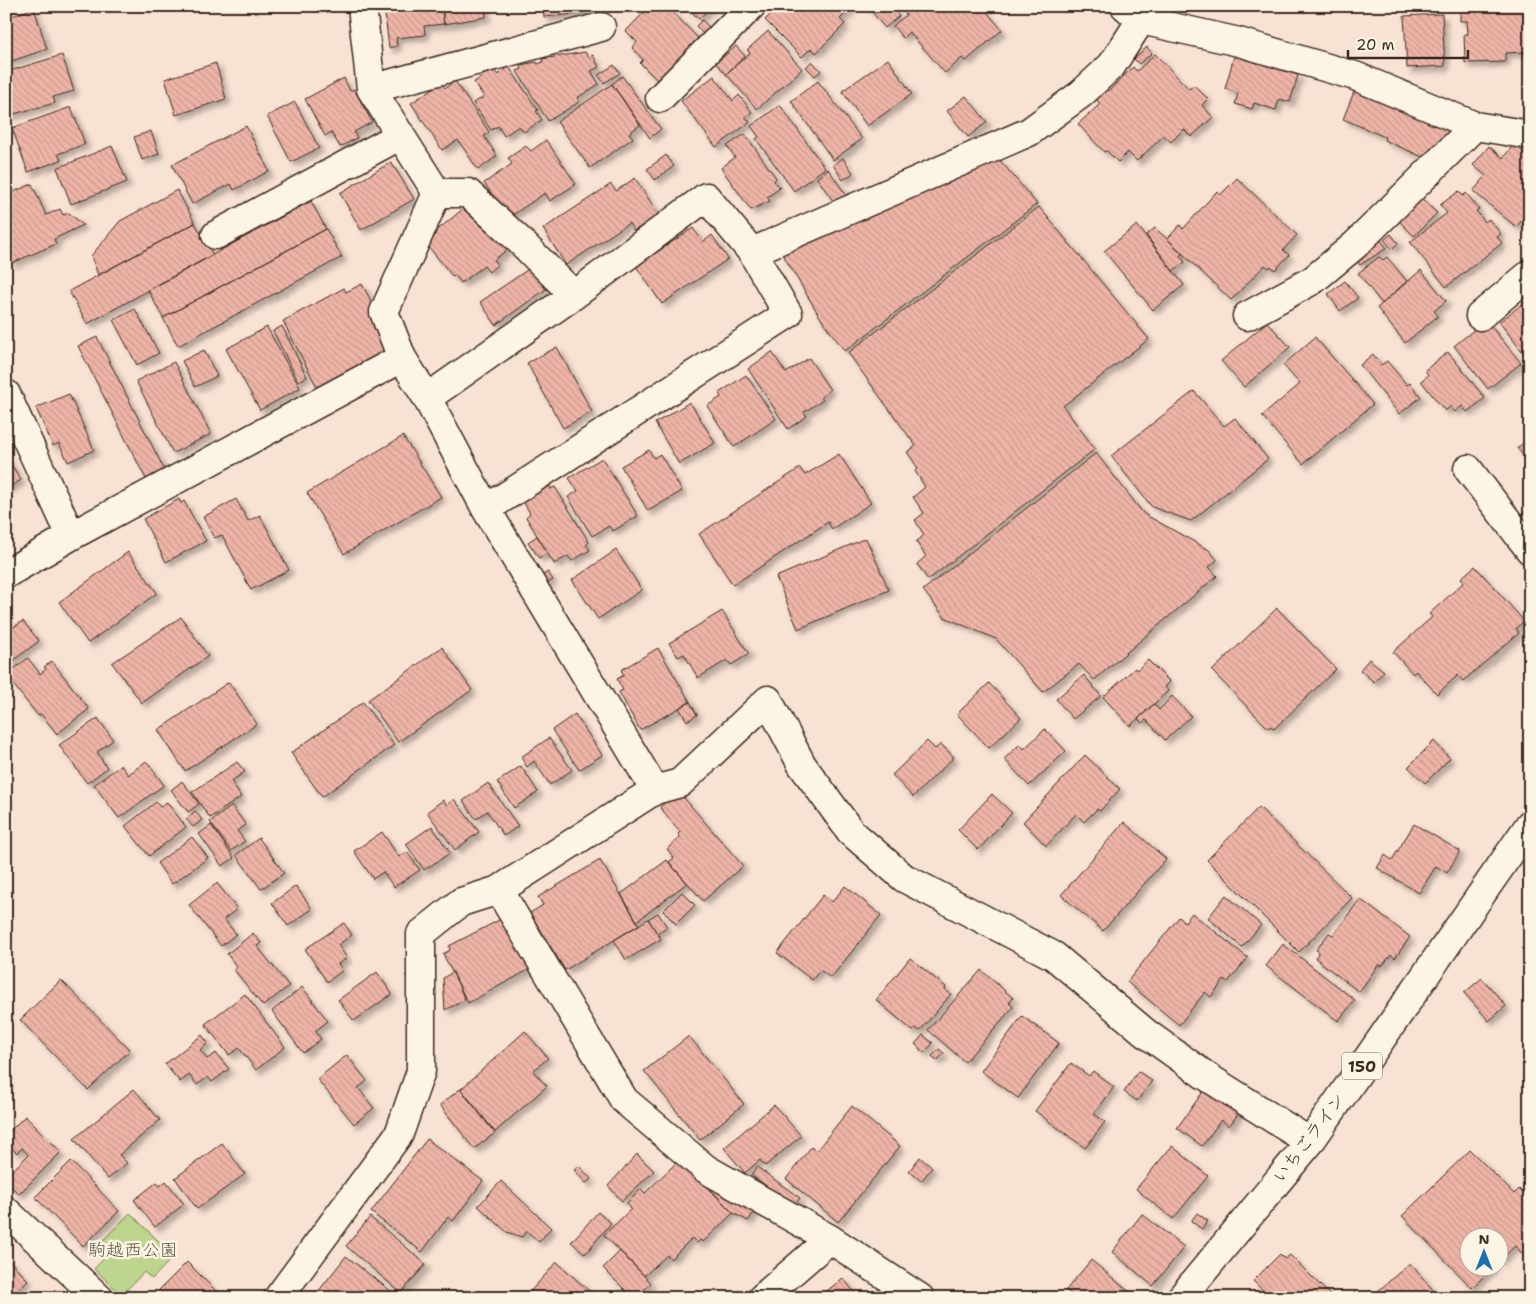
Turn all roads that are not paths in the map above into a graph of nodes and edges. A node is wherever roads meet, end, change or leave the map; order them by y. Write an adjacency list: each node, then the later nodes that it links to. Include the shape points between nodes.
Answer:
1 (362, 6): 5 (main road)
2 (751, 6): 6 (main road)
3 (1133, 13): 7 (main road, via 1355,76); 12 (main road, via 1112,65 1081,94 1029,132)
4 (601, 27): 5 (main road)
5 (371, 89): 8 (main road)
6 (660, 98)
7 (1475, 126): 9 (main road); 15 (main road, via 1355,245 1313,280)
8 (401, 135): 10 (main road); 11 (main road)
9 (1530, 135)
10 (437, 193): 14 (main road, via 468,194); 17 (main road, via 384,312)
11 (216, 235)
12 (752, 252): 14 (main road, via 706,197); 21 (main road, via 788,314)
13 (1530, 274): 16 (main road)
14 (574, 295): 19 (main road)
15 (1247, 316)
16 (1480, 316)
17 (402, 358): 19 (main road); 22 (main road)
18 (6, 394): 22 (main road)
19 (427, 398): 21 (main road)
20 (1468, 469): 23 (main road)
21 (486, 509): 25 (main road)
22 (71, 536): 24 (main road)
23 (1530, 550)
24 (6, 574)
25 (655, 790): 27 (main road); 28 (main road, via 680,783 768,700 802,765 851,832 904,878 1054,956 1147,1034)
26 (1530, 824): 28 (main road, いちごライン / 150)
27 (499, 890): 30 (main road, via 624,1100 706,1169); 32 (main road, via 461,902 421,934 421,1071 399,1134)
28 (1310, 1142): 35 (main road, いちごライン / 150)
29 (6, 1211): 31 (main road)
30 (830, 1239): 33 (main road); 34 (main road)
31 (99, 1298)
32 (278, 1298)
33 (762, 1298)
34 (920, 1298)
35 (1181, 1298)

